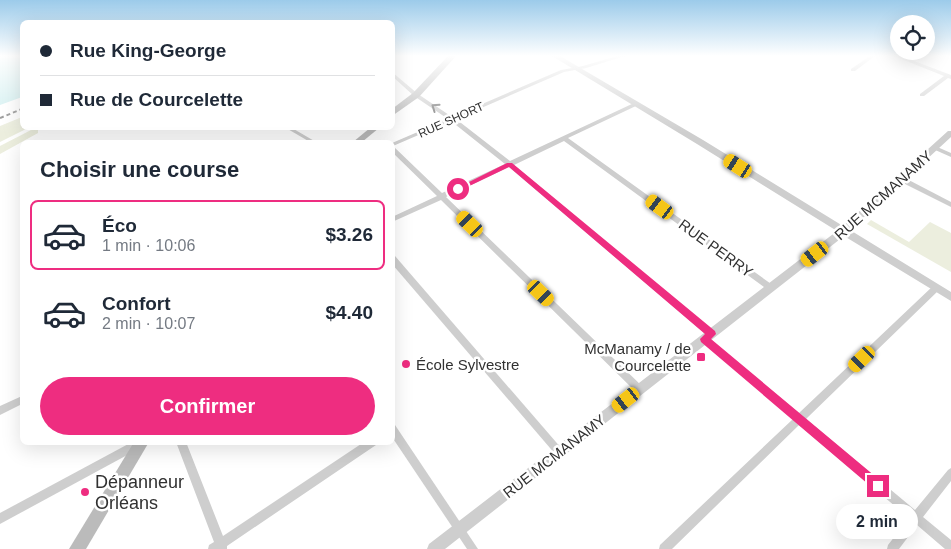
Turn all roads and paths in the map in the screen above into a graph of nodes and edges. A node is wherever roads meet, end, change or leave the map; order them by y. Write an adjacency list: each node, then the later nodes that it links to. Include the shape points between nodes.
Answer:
1 (401, 82): 6 (street)
2 (428, 82): 6 (main road)
3 (539, 82): 10 (street, RUE SHORT)
4 (599, 82): 8 (street)
5 (942, 82): 7 (street)
6 (416, 95): 9 (main road); 10 (street, one-way to 6)
7 (922, 96)
8 (636, 104): 14 (street); 26 (street)
9 (395, 112)
10 (452, 119): 17 (street, RUE SHORT); 21 (street)
11 (292, 130): 15 (street)
12 (372, 130): 16 (main road)
13 (951, 133): 18 (street, RUE MCMANAMY)
14 (564, 138): 21 (street); 28 (street, RUE PERRY)
15 (309, 140)
16 (360, 140)
17 (395, 146)
18 (935, 148): 20 (street); 22 (street, RUE MCMANAMY)
19 (395, 150): 23 (street)
20 (951, 155)
21 (509, 164): 23 (street); 31 (street)
22 (901, 179): 24 (street); 26 (street, RUE MCMANAMY)
23 (442, 197): 25 (street); 32 (street)
24 (951, 205)
25 (395, 219)
26 (844, 231): 28 (street, RUE MCMANAMY); 29 (street)
27 (395, 261): 41 (street)
28 (771, 288): 31 (street, RUE MCMANAMY)
29 (936, 288): 30 (street); 35 (street)
30 (951, 297)
31 (708, 337): 32 (street, RUE MCMANAMY); 35 (street)
32 (640, 390): 41 (street, RUE MCMANAMY)
33 (20, 401): 34 (street)
34 (0, 411)
35 (799, 419): 43 (street); 51 (street)
36 (395, 432): 45 (street)
37 (136, 445): 44 (street)
38 (140, 445): 48 (main road)
39 (181, 445): 46 (street)
40 (369, 445): 46 (street)
41 (559, 452): 45 (street, RUE MCMANAMY)
42 (951, 473): 43 (street)
43 (916, 518): 47 (street); 52 (street)
44 (0, 519)
45 (460, 529): 49 (street, RUE MCMANAMY); 50 (street)
46 (218, 547)
47 (951, 547)
48 (78, 549)
49 (434, 549)
50 (473, 549)
51 (664, 549)
52 (892, 549)

